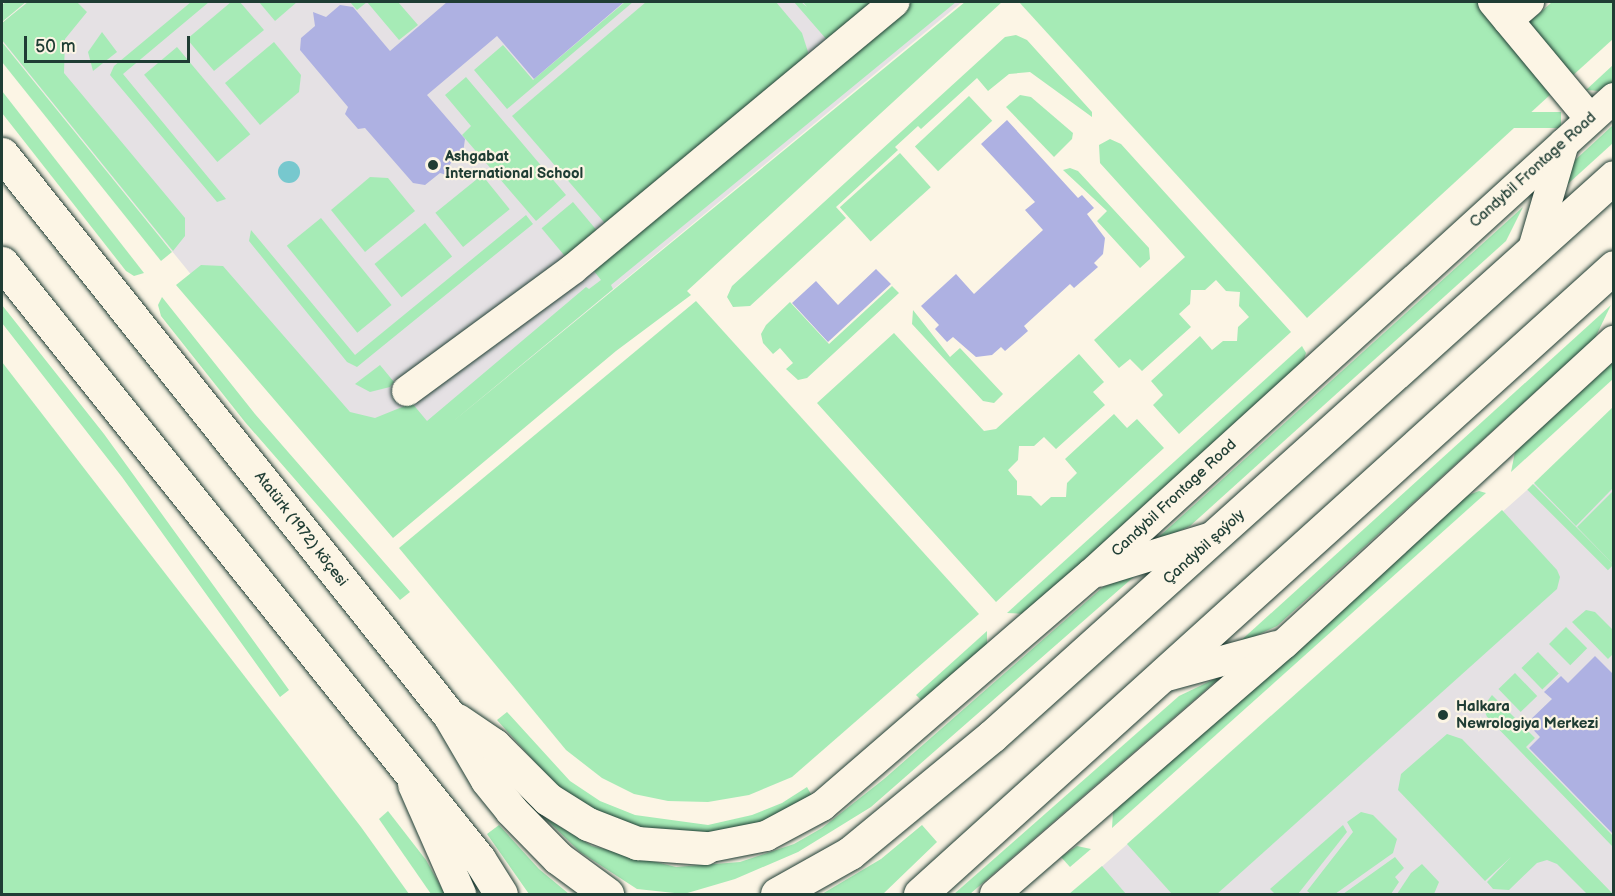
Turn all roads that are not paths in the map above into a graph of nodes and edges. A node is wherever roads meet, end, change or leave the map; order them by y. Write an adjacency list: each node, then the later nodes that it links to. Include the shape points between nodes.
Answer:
1 (895, 2): 12 (street, via 573,269)
2 (1510, 8): 4 (street)
3 (1614, 98): 4 (street, Candybil Frontage Road)
4 (1590, 119): 5 (street, Candybil Frontage Road)
5 (1564, 143): 8 (street); 14 (street, Candybil Frontage Road)
6 (2, 154): 17 (main road, Atatürk (1972) köçesi)
7 (1614, 177): 8 (main road, Çandybil şaýoly)
8 (1533, 249): 13 (main road, Çandybil şaýoly)
9 (2, 263): 18 (main road)
10 (1614, 267): 16 (main road)
11 (1614, 341): 15 (street)
12 (407, 391)
13 (1218, 535): 14 (street); 23 (main road, Çandybil şaýoly, via 873,836 828,867)
14 (1091, 574): 19 (street, Candybil Frontage Road, via 806,818 766,836)
15 (1284, 644): 16 (street); 25 (street)
16 (1163, 677): 24 (main road)
17 (449, 715): 19 (main road, via 494,745 548,799 588,824 637,843); 22 (main road, Atatürk (1972) köçesi, via 487,780 529,831)
18 (405, 766): 20 (street); 21 (main road, via 479,859)
19 (705, 848)
20 (461, 894)
21 (501, 894)
22 (608, 894)
23 (777, 894)
24 (920, 894)
25 (995, 894)

